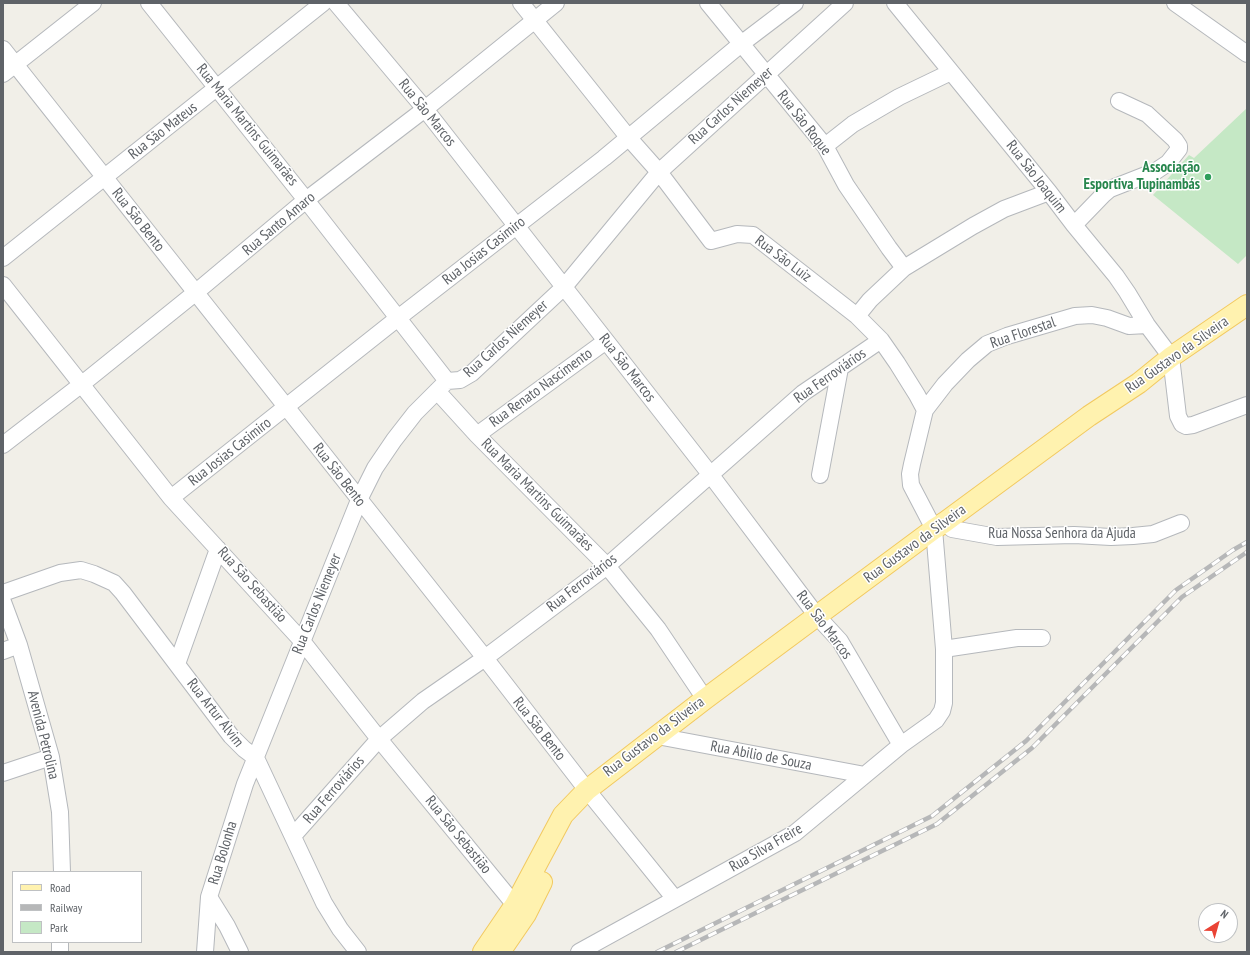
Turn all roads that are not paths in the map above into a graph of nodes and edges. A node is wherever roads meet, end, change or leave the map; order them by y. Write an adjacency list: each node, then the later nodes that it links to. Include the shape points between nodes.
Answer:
1 (93, 3): 16 (street)
2 (149, 3): 19 (street, Rua Maria Martins Guimarães)
3 (323, 3): 19 (street, Rua São Mateus)
4 (336, 3): 21 (street, Rua São Marcos)
5 (521, 3): 12 (street, Rua São Luiz)
6 (556, 3): 12 (street, Rua Santo Amaro)
7 (708, 3): 13 (street, Rua São Roque)
8 (795, 3): 13 (street, Rua Josias Casimiro)
9 (845, 3): 18 (street, Rua Carlos Niemeyer)
10 (895, 3): 17 (street, Rua São Joaquim)
11 (1175, 3): 15 (street)
12 (535, 20): 21 (street, Rua Santo Amaro); 22 (street, Rua São Luiz)
13 (741, 44): 18 (street, Rua São Roque); 22 (street, Rua Josias Casimiro)
14 (3, 49): 16 (street, Rua São Bento)
15 (1247, 54)
16 (9, 69): 25 (street, Rua São Bento)
17 (951, 72): 23 (street, via 899,97 854,124); 26 (street, Rua São Joaquim)
18 (766, 74): 23 (street, Rua São Roque); 24 (street, Rua Carlos Niemeyer)
19 (218, 88): 25 (street, Rua São Mateus); 27 (street, Rua Maria Martins Guimarães)
20 (1119, 101): 28 (street, via 1147,114 1175,140 1179,149 1168,163 1156,171 1110,189)
21 (425, 109): 27 (street, Rua Santo Amaro); 29 (street, Rua São Marcos)
22 (628, 137): 24 (street, Rua São Luiz); 29 (street, Rua Josias Casimiro)
23 (825, 146): 31 (street, Rua São Roque, via 846,185)
24 (659, 172): 33 (street, Rua Carlos Niemeyer); 36 (street, Rua São Luiz, via 711,241 737,234 753,235)
25 (104, 178): 30 (street, Rua São Mateus); 34 (street, Rua São Bento)
26 (1049, 192): 28 (street, Rua São Joaquim); 31 (street, via 1004,209)
27 (306, 200): 34 (street, Rua Santo Amaro); 37 (street, Rua Maria Martins Guimarães)
28 (1074, 225): 38 (street, Rua São Joaquim, via 1116,276)
29 (516, 226): 33 (street, Rua São Marcos); 37 (street, Rua Josias Casimiro)
30 (3, 258)
31 (904, 268): 36 (street)
32 (3, 285): 43 (street, Rua São Sebastião)
33 (564, 287): 40 (street, Rua São Marcos); 44 (street, Rua Carlos Niemeyer, via 472,373)
34 (195, 293): 43 (street, Rua Santo Amaro); 46 (street, Rua São Bento)
35 (1247, 305): 41 (main road, Rua Gustavo da Silveira)
36 (857, 316): 39 (street, Rua São Luiz)
37 (398, 318): 44 (street, Rua Maria Martins Guimarães); 46 (street, Rua Josias Casimiro)
38 (1146, 325): 41 (street, Rua São Joaquim); 47 (street, Rua Florestal, via 1128,326 1092,315 1075,316 1007,336 987,344 968,360)
39 (881, 340): 42 (street, Rua Ferroviários); 47 (street, Rua São Luiz)
40 (606, 341): 48 (street, Rua Renato Nascimento); 50 (street, Rua São Marcos)
41 (1171, 357): 45 (street, via 1178,416 1182,424 1193,426); 55 (main road, Rua Gustavo da Silveira, via 1139,383 1089,416)
42 (840, 368): 50 (street, Rua Ferroviários, via 803,393); 51 (street)
43 (82, 384): 49 (street, Rua Santo Amaro); 52 (street, Rua São Sebastião)
44 (442, 386): 48 (street, Rua Maria Martins Guimarães); 53 (street, Rua Carlos Niemeyer, via 394,440 375,468)
45 (1247, 405)
46 (286, 408): 52 (street, Rua Josias Casimiro); 53 (street, Rua São Bento)
47 (925, 410): 55 (street, via 910,474 911,485)
48 (476, 435): 57 (street, Rua Maria Martins Guimarães)
49 (3, 445)
50 (710, 474): 57 (street, Rua Ferroviários); 60 (street, Rua São Marcos)
51 (820, 475)
52 (171, 498): 56 (street, Rua São Sebastião)
53 (359, 500): 62 (street, Rua Carlos Niemeyer); 66 (street, Rua São Bento)
54 (1181, 523): 55 (street, Rua Nossa Senhora da Ajuda, via 1153,534 1133,536 997,537)
55 (939, 526): 60 (main road, Rua Gustavo da Silveira); 64 (street)
56 (218, 549): 62 (street, Rua São Sebastião); 67 (street)
57 (607, 566): 66 (street, Rua Ferroviários); 68 (street, Rua Maria Martins Guimarães, via 658,629)
58 (3, 593): 67 (street, Rua Artur Alvim, via 60,573 80,570 94,574 114,583)
59 (3, 602): 63 (street, Avenida Petrolina)
60 (817, 616): 68 (main road, Rua Gustavo da Silveira); 71 (street, Rua São Marcos, via 840,641)
61 (1042, 638): 64 (street, via 1017,638)
62 (302, 641): 70 (street, Rua São Sebastião); 73 (street, Rua Carlos Niemeyer)
63 (19, 645): 65 (street); 72 (street, Avenida Petrolina)
64 (944, 648): 71 (street, Rua Silva Freire, via 942,711 936,720)
65 (3, 651)
66 (485, 658): 70 (street, Rua Ferroviários, via 422,701); 76 (street, Rua São Bento)
67 (178, 664): 73 (street, Rua Artur Alvim, via 231,736)
68 (705, 699): 69 (main road, Rua Gustavo da Silveira)
69 (657, 736): 75 (street, Rua Abilio de Souza); 76 (main road, Rua Gustavo da Silveira)
70 (378, 739): 77 (street, Rua Ferroviários); 81 (street, Rua São Sebastião)
71 (901, 745): 75 (street, Rua Silva Freire)
72 (52, 757): 74 (street); 78 (street, Avenida Petrolina, via 60,812)
73 (256, 758): 77 (street, Rua Artur Alvim); 79 (street, Rua Bolonha, via 245,784)
74 (3, 773)
75 (866, 776): 80 (street, Rua Silva Freire, via 795,834)
76 (587, 790): 80 (street, Rua São Bento); 81 (main road, Rua Gustavo da Silveira, via 563,815); 86 (main road, Rua Gustavo da Silveira, via 526,914)
77 (293, 836): 84 (street, Rua Artur Alvim, via 324,903)
78 (62, 871)
79 (209, 897): 82 (street, Rua Bolonha); 83 (street)
80 (675, 899): 87 (street, Rua Silva Freire)
81 (515, 905): 85 (main road, Rua Gustavo da Silveira)
82 (205, 952)
83 (240, 952)
84 (358, 952)
85 (483, 952)
86 (500, 952)
87 (579, 952)

